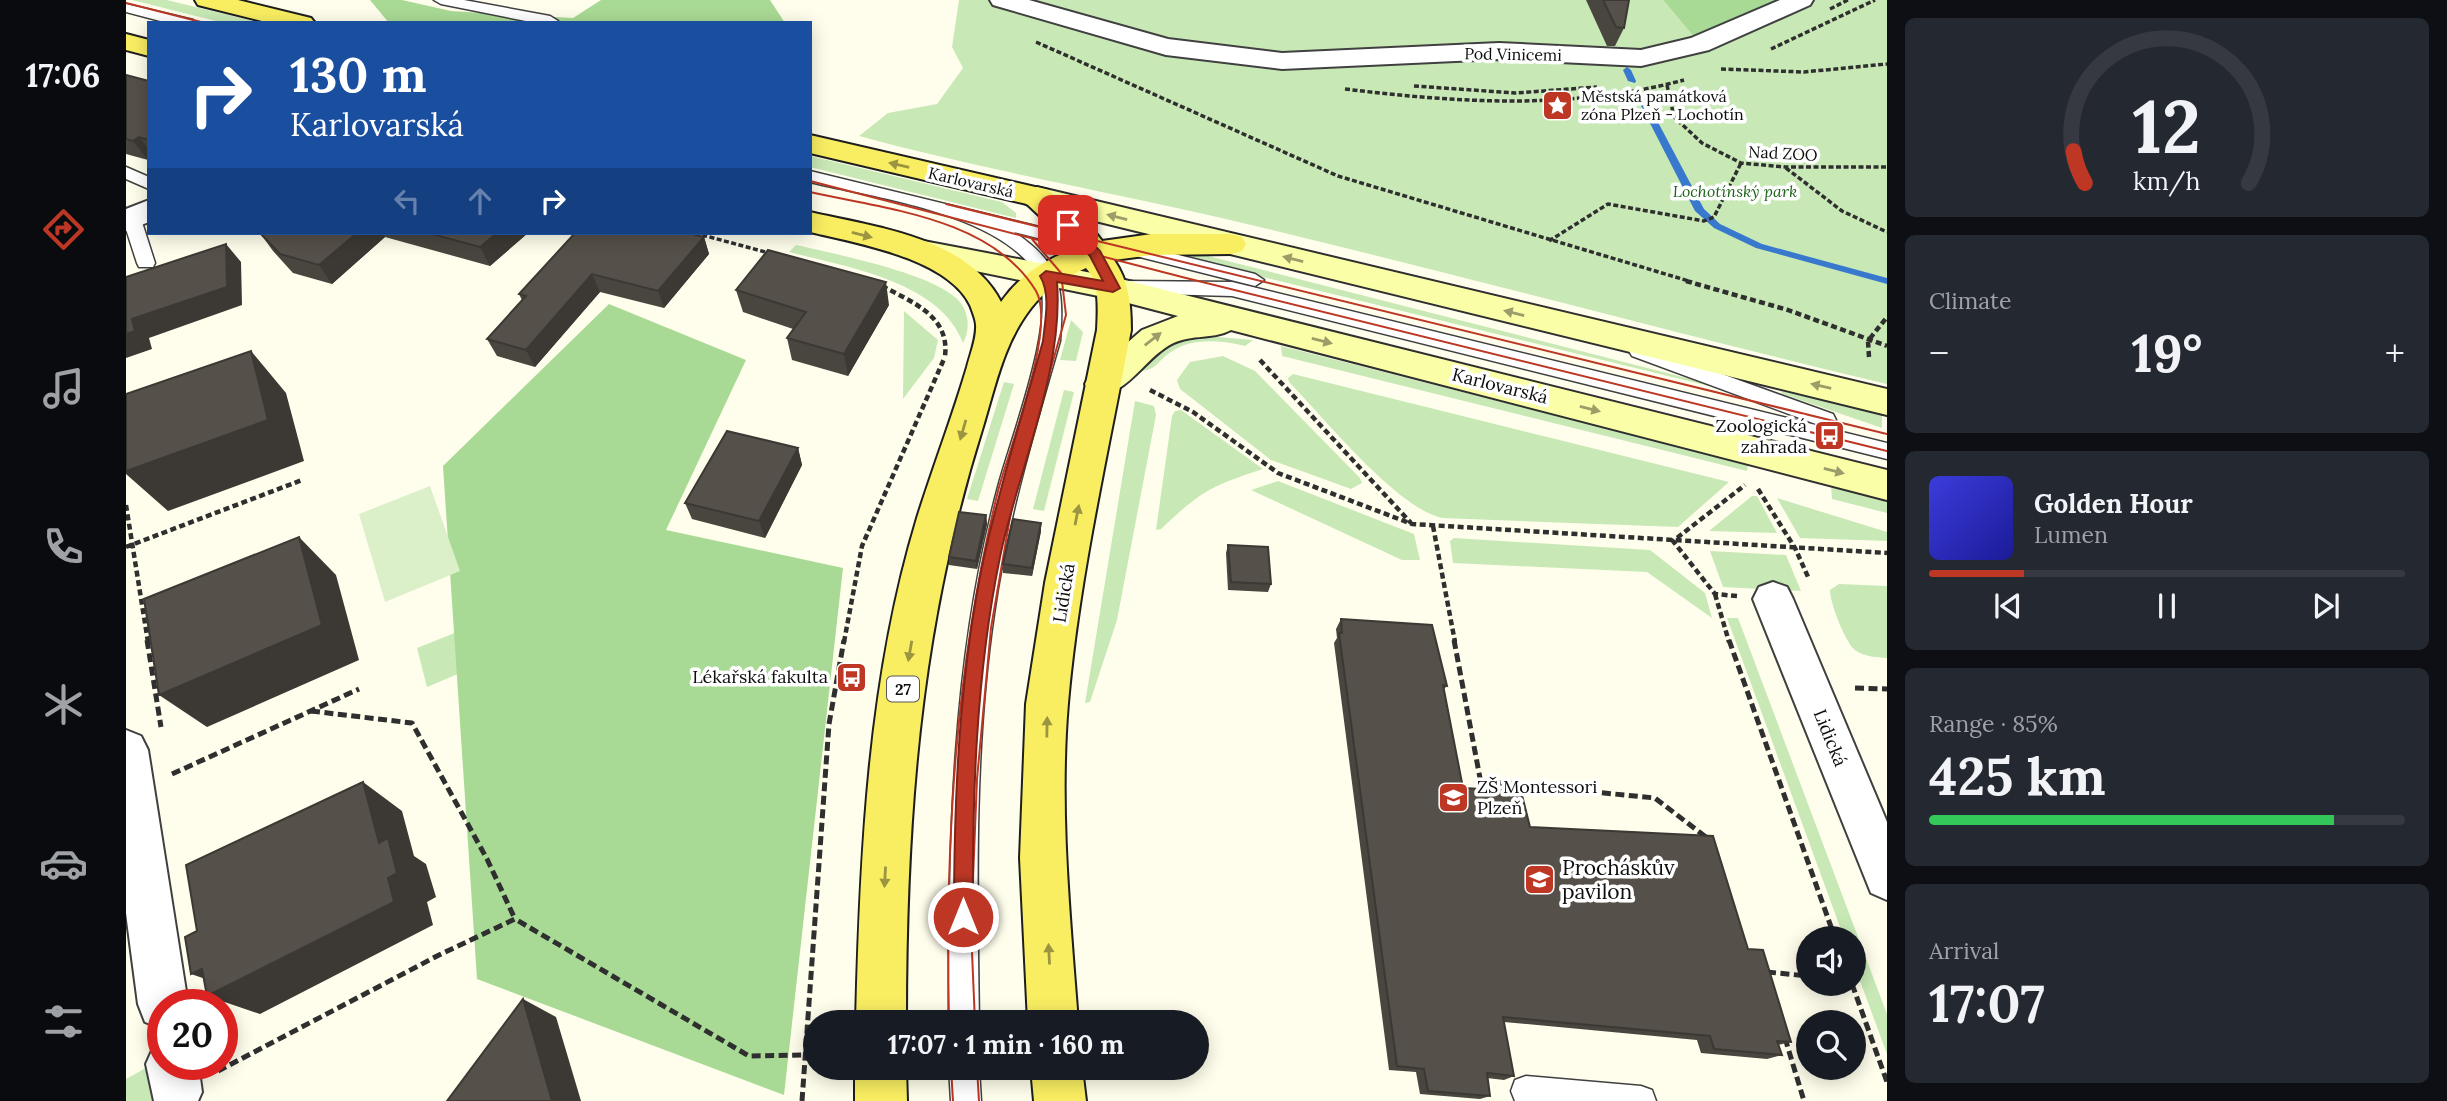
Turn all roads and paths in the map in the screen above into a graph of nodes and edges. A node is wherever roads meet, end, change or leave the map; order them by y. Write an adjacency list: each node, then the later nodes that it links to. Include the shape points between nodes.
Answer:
1 (207, 0): 8 (main road)
2 (441, 0): 9 (lane)
3 (1002, 0): 13 (street, Pod Vinicemi, via 1129,39)
4 (1042, 0): 13 (street, Pod Vinicemi)
5 (1801, 0): 14 (street, Pod Vinicemi, via 1700,44)
6 (126, 8): 7 (lane)
7 (180, 21)
8 (294, 21)
9 (550, 21)
10 (126, 42): 12 (main road)
11 (1035, 42): 30 (path, via 1338,176)
12 (147, 47)
13 (1215, 53): 14 (street, Pod Vinicemi, via 1282,61 1499,51 1641,58)
14 (1658, 54): 18 (path, Nad ZOO, via 1674,117 1702,144)
15 (1887, 64): 16 (path, via 1851,71)
16 (1721, 69)
17 (812, 144): 24 (main road, Karlovarská, one-way to 17)
18 (1741, 163): 19 (path, Nad ZOO); 30 (path, via 1714,217 1704,221 1608,204)
19 (1785, 167): 20 (path, Nad ZOO); 28 (path, via 1842,211)
20 (1887, 167)
21 (126, 172): 23 (lane)
22 (812, 176): 26 (lane, Karlovarská)
23 (147, 183)
24 (1037, 197): 31 (main road, Karlovarská, one-way to 24); 33 (main road, Lidická)
25 (136, 216): 35 (lane)
26 (972, 216): 33 (lane, Karlovarská); 36 (lane, via 1026,251)
27 (812, 222): 32 (main road, Karlovarská, one-way to 32)
28 (1887, 232)
29 (702, 235): 34 (path)
30 (1548, 241): 43 (path, via 1788,310)
31 (1231, 244): 33 (main road, via 1176,243); 42 (main road, Karlovarská, one-way to 31)
32 (914, 248): 36 (main road, Karlovarská); 46 (main road, Karlovarská, via 966,278 985,298 993,325)
33 (1104, 250): 36 (main road); 38 (main road, Lidická); 39 (lane, Karlovarská); 49 (lane, Karlovarská)
34 (772, 254)
35 (146, 263)
36 (1046, 276): 38 (main road, Karlovarská); 46 (main road); 81 (lane, via 1051,282 1053,307 1049,341 992,557 977,664 963,811)
37 (874, 282): 46 (path, via 934,316 947,349)
38 (1113, 288): 39 (lane, Karlovarská); 41 (main road, Karlovarská); 47 (main road, Lidická, via 1114,330)
39 (1232, 289): 51 (lane, Karlovarská)
40 (1887, 317): 43 (path)
41 (1271, 327): 47 (main road, one-way to 41, via 1158,333 1178,326); 53 (main road, Karlovarská, one-way to 53); 54 (path, via 1257,356)
42 (1580, 329): 48 (main road, Karlovarská, one-way to 42); 49 (lane, Karlovarská)
43 (1868, 341): 44 (path); 45 (path)
44 (1887, 346)
45 (1869, 357)
46 (963, 362): 79 (path, via 862,545 829,724); 80 (main road, 27, one-way to 80, via 902,692 885,874)
47 (1102, 384): 54 (path, via 1155,390 1278,473); 82 (main road, Lidická, one-way to 47, via 1043,858 1047,704)
48 (1887, 402)
49 (1826, 420): 50 (lane, Karlovarská)
50 (1887, 435)
51 (1887, 451)
52 (302, 480): 57 (path)
53 (1887, 485)
54 (1412, 524): 55 (path)
55 (1433, 526): 56 (path); 67 (path)
56 (1673, 541): 58 (path); 58 (path, via 1752,480); 60 (path)
57 (126, 547)
58 (1795, 548): 59 (path); 61 (path, via 1819,602)
59 (1887, 553)
60 (1715, 594): 61 (path); 72 (path)
61 (1773, 599): 70 (street, Lidická)
62 (1855, 688): 64 (path)
63 (359, 689): 65 (path)
64 (1887, 689)
65 (311, 711): 66 (path); 71 (path, via 412,723)
66 (128, 778): 77 (street)
67 (1481, 781): 68 (path); 69 (path, via 1655,798)
68 (1484, 797)
69 (1710, 840)
70 (1887, 877)
71 (515, 919): 84 (path); 85 (path, via 749,1056)
72 (1831, 926)
73 (1763, 964): 74 (path)
74 (1765, 972): 75 (path); 76 (path)
75 (1796, 974)
76 (1769, 985)
77 (161, 989)
78 (1856, 996): 90 (path)
79 (808, 1010)
80 (881, 1010)
81 (964, 1010)
82 (1052, 1010)
83 (1785, 1036): 97 (path)
84 (238, 1048)
85 (803, 1055)
86 (803, 1080): 92 (path)
87 (881, 1080): 93 (main road)
88 (965, 1080): 94 (lane)
89 (1057, 1080): 95 (main road)
90 (1887, 1082)
91 (1526, 1091): 96 (lane)
92 (802, 1101)
93 (881, 1101)
94 (966, 1101)
95 (1060, 1101)
96 (1641, 1101)
97 (1804, 1101)

